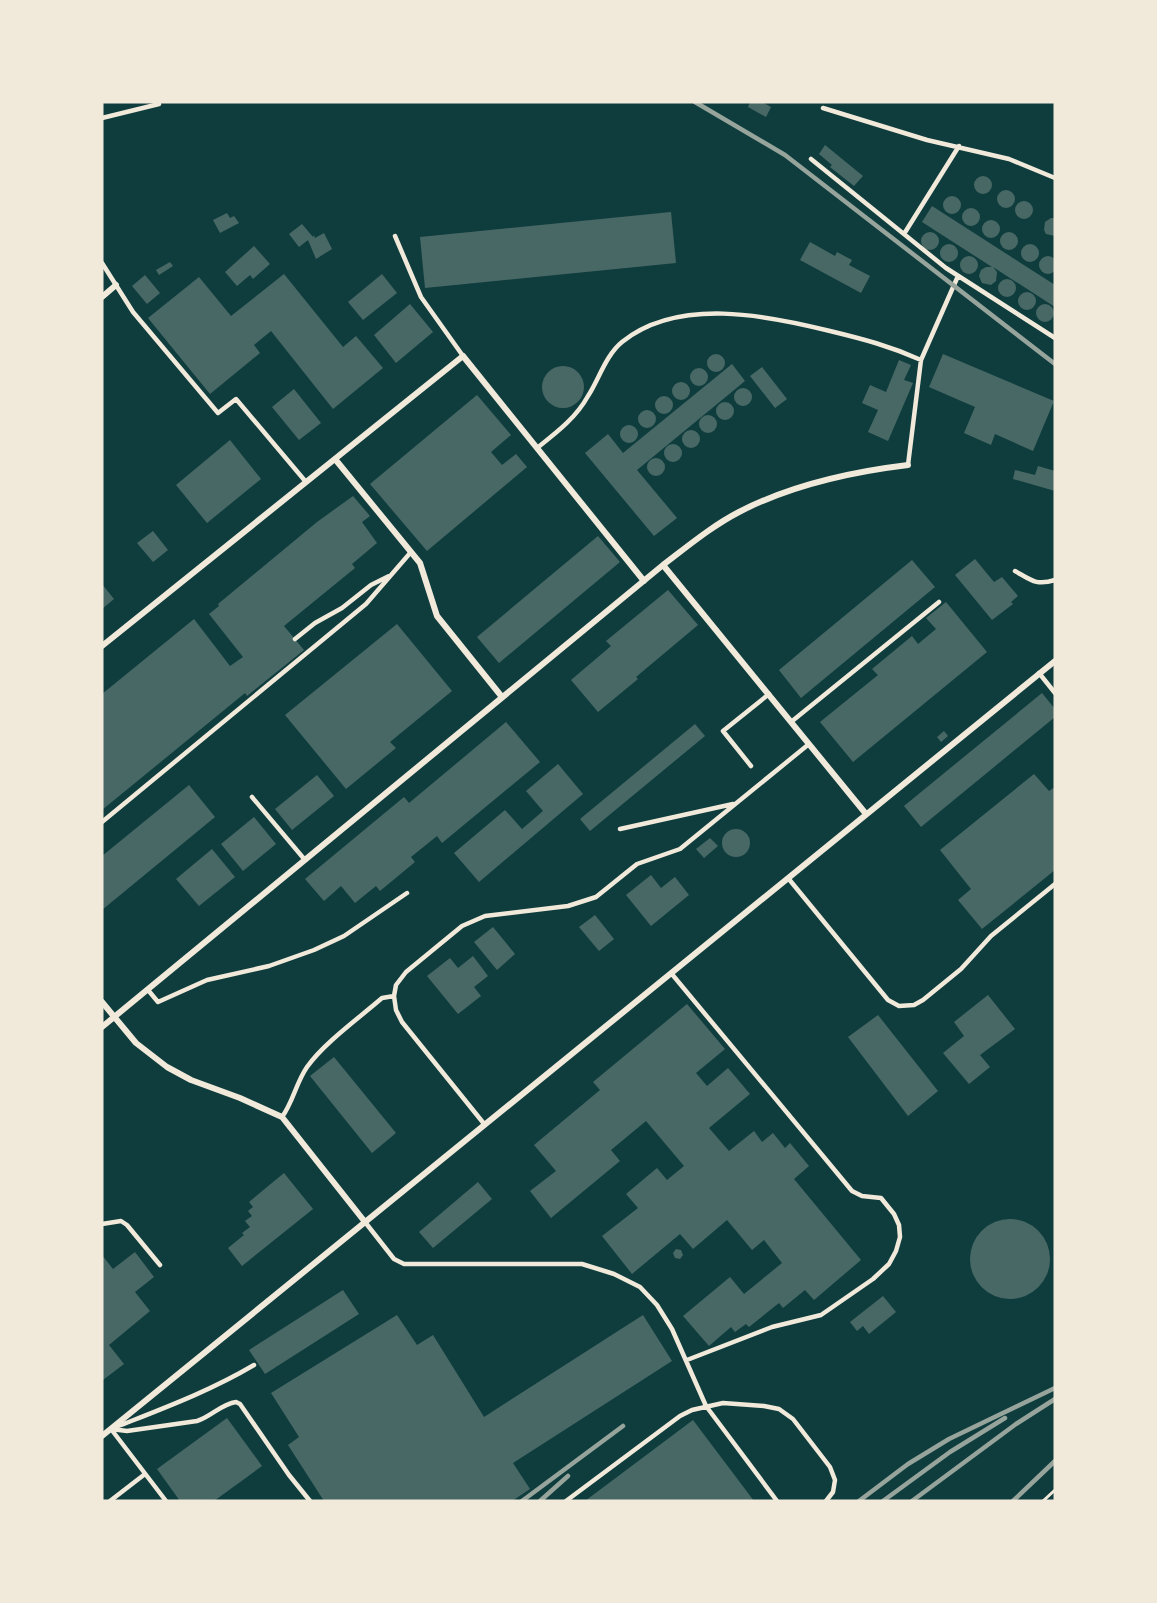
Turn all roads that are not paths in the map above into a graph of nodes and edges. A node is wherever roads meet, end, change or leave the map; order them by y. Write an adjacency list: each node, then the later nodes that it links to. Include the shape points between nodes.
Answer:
1 (159, 104): 3 (lane)
2 (823, 108): 4 (lane)
3 (102, 118)
4 (959, 146): 6 (lane, via 1009,159); 7 (lane)
5 (811, 159): 7 (lane)
6 (1055, 178)
7 (904, 234): 10 (lane)
8 (395, 236): 14 (lane, via 421,297)
9 (102, 263): 11 (lane)
10 (958, 276): 13 (lane); 15 (lane)
11 (116, 285): 12 (street); 19 (lane, via 133,312 218,413 236,399)
12 (102, 297)
13 (1055, 338)
14 (463, 356): 16 (street); 17 (street)
15 (921, 360): 16 (lane, via 892,347 790,321 738,314 668,320 640,330 620,344 576,414); 18 (lane)
16 (537, 448): 25 (street)
17 (335, 459): 19 (street); 20 (street)
18 (908, 465): 21 (street, via 810,484 771,497 706,532)
19 (306, 483): 28 (street)
20 (411, 552): 23 (lane); 33 (street, via 420,562 437,616)
21 (663, 565): 25 (street); 32 (street)
22 (1015, 571): 24 (lane, via 1034,582)
23 (392, 575): 27 (lane, via 371,585); 40 (lane, via 366,604)
24 (1055, 580)
25 (644, 581): 33 (street)
26 (939, 602): 34 (lane)
27 (295, 639)
28 (102, 646)
29 (1055, 661): 30 (street)
30 (1039, 674): 31 (lane); 39 (street)
31 (1055, 693)
32 (769, 694): 34 (street); 36 (lane, via 723,731)
33 (502, 697): 42 (street)
34 (791, 722): 35 (street)
35 (809, 744): 38 (lane); 39 (street)
36 (751, 766)
37 (252, 797): 42 (lane)
38 (736, 804): 41 (lane); 48 (lane, via 680,849 637,864 596,897 568,906 485,916 462,926 406,972 396,985)
39 (866, 814): 43 (street)
40 (102, 822)
41 (620, 829)
42 (305, 860): 47 (street)
43 (788, 878): 44 (lane, via 888,1000 899,1006 923,1000 961,969 991,936); 46 (street)
44 (1055, 884)
45 (407, 893): 47 (lane, via 344,936 314,950 269,966 207,980 158,1002)
46 (672, 973): 53 (street); 57 (lane, via 852,1191 877,1196 885,1202 899,1225 900,1237 889,1264 821,1316 772,1327)
47 (148, 990): 50 (street)
48 (394, 996): 52 (lane, via 382,998 322,1050 308,1066); 53 (lane, via 402,1022)
49 (102, 1002): 50 (street)
50 (114, 1017): 51 (street); 52 (street, via 136,1043 168,1067)
51 (102, 1027)
52 (282, 1117): 54 (street)
53 (485, 1125): 54 (street)
54 (365, 1222): 57 (lane, via 394,1259 404,1264 582,1264 614,1274 640,1287 657,1305); 60 (street)
55 (102, 1224): 56 (lane, via 121,1221 127,1225)
56 (160, 1265)
57 (687, 1360): 59 (lane)
58 (254, 1365): 60 (lane, via 228,1381)
59 (706, 1406): 66 (lane, via 680,1416); 67 (lane); 68 (lane, via 764,1406 779,1409 793,1419 836,1480)
60 (111, 1429): 61 (street); 62 (lane); 65 (lane, via 127,1431 203,1420 236,1402)
61 (102, 1436)
62 (145, 1474): 63 (lane); 64 (lane)
63 (110, 1501)
64 (166, 1501)
65 (310, 1501)
66 (566, 1501)
67 (777, 1501)
68 (826, 1501)

